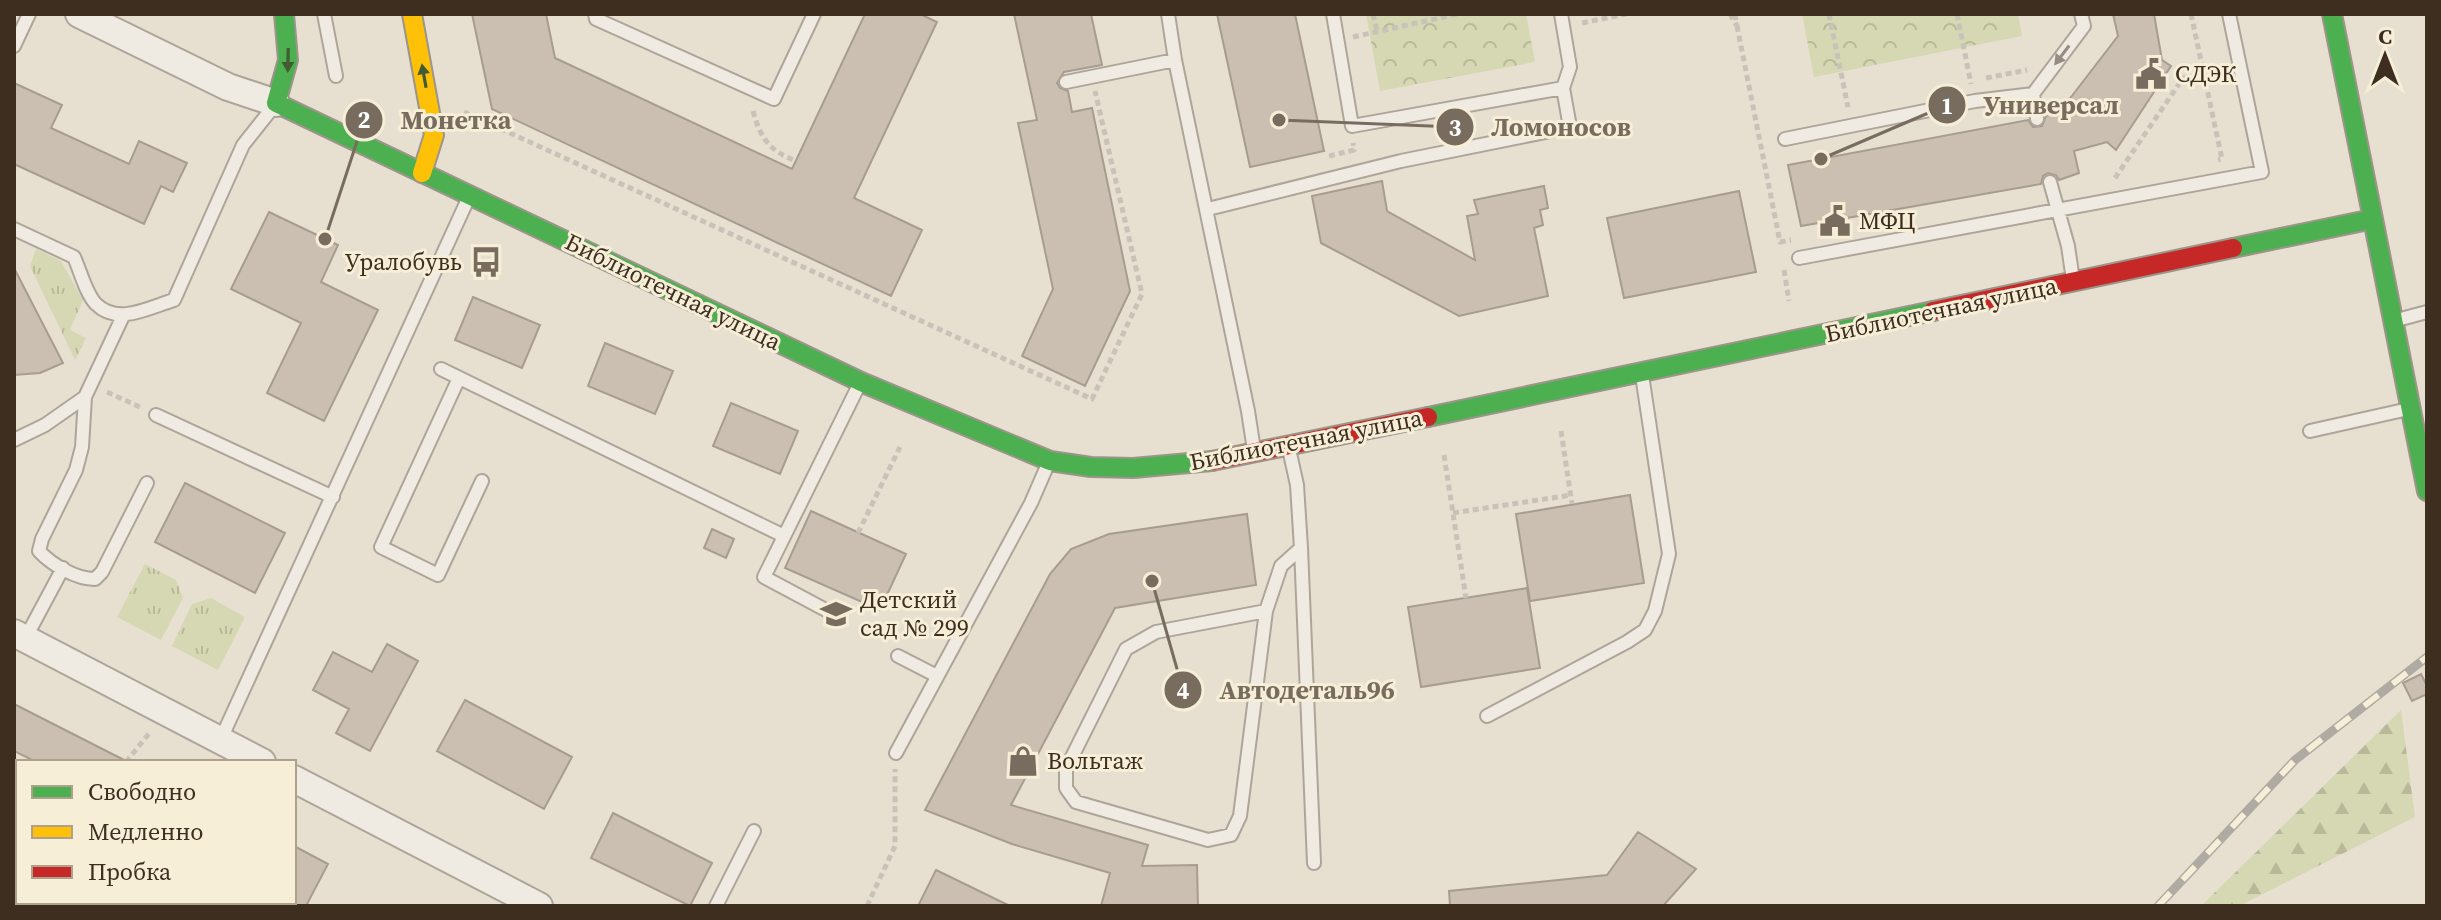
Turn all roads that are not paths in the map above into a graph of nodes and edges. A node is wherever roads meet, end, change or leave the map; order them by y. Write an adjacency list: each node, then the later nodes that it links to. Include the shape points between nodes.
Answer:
1 (29, 14): 14 (lane)
2 (284, 14): 20 (street, one-way to 20, via 288,74)
3 (324, 14): 16 (lane)
4 (412, 14): 23 (street, one-way to 4, via 434,135)
5 (595, 14): 6 (lane, via 596,19 774,99)
6 (814, 14)
7 (1168, 14): 15 (lane)
8 (1333, 14): 18 (lane, via 1352,126)
9 (1561, 14): 18 (lane, via 1570,67)
10 (2081, 14): 19 (lane, one-way to 19, via 2084,26)
11 (2229, 14): 27 (lane, via 2262,172)
12 (2332, 14): 28 (street)
13 (88, 16): 20 (street, Библиотечная улица, via 228,87)
14 (14, 46)
15 (1175, 60): 17 (lane); 26 (lane)
16 (336, 76)
17 (1066, 82)
18 (1563, 88): 26 (lane, via 1570,127 1401,161)
19 (2033, 94): 21 (lane); 22 (lane)
20 (276, 103): 23 (street, Библиотечная улица); 33 (lane, via 243,145 174,300)
21 (2037, 119)
22 (1785, 139)
23 (422, 173): 25 (street, Библиотечная улица)
24 (2050, 182): 27 (lane)
25 (470, 196): 38 (street, Библиотечная улица); 50 (lane)
26 (1208, 209): 45 (lane)
27 (2056, 209): 30 (lane); 31 (lane)
28 (2373, 219): 31 (street, Библиотечная улица); 34 (street)
29 (14, 229): 33 (lane, via 74,257 95,303)
30 (1799, 258)
31 (2073, 283): 36 (street, Библиотечная улица)
32 (2427, 312): 34 (lane)
33 (123, 316): 39 (lane)
34 (2394, 321): 40 (street)
35 (441, 369): 37 (lane)
36 (1642, 372): 44 (street, Библиотечная улица); 59 (lane, via 1669,554 1655,611 1645,630 1627,642)
37 (459, 378): 47 (lane, via 381,547 438,575); 51 (lane)
38 (861, 382): 46 (street, Библиотечная улица); 51 (lane)
39 (85, 397): 43 (lane); 53 (lane, via 76,470 39,551)
40 (2411, 408): 42 (lane); 49 (street)
41 (156, 415): 50 (lane)
42 (2310, 431)
43 (14, 440)
44 (1288, 446): 45 (street, Библиотечная улица); 52 (lane)
45 (1254, 452): 46 (street, Библиотечная улица, via 1217,461 1133,468)
46 (1050, 461): 58 (lane)
47 (482, 481)
48 (147, 483): 53 (lane, via 102,572 84,579)
49 (2427, 491)
50 (333, 497): 60 (lane)
51 (784, 536): 55 (lane, via 764,577)
52 (1301, 548): 54 (lane, via 1281,566); 65 (lane)
53 (63, 568): 56 (lane)
54 (1266, 611): 54 (lane, via 1240,816 1231,835 1208,840 1076,802 1066,788 1066,769 1126,649 1156,632)
55 (837, 616)
56 (19, 636): 60 (street)
57 (898, 656): 58 (lane)
58 (937, 676): 61 (lane)
59 (1487, 716)
60 (220, 741): 62 (street)
61 (896, 753)
62 (258, 760)
63 (296, 780): 66 (street)
64 (754, 831): 67 (lane)
65 (1314, 863)
66 (539, 906)
67 (716, 906)

